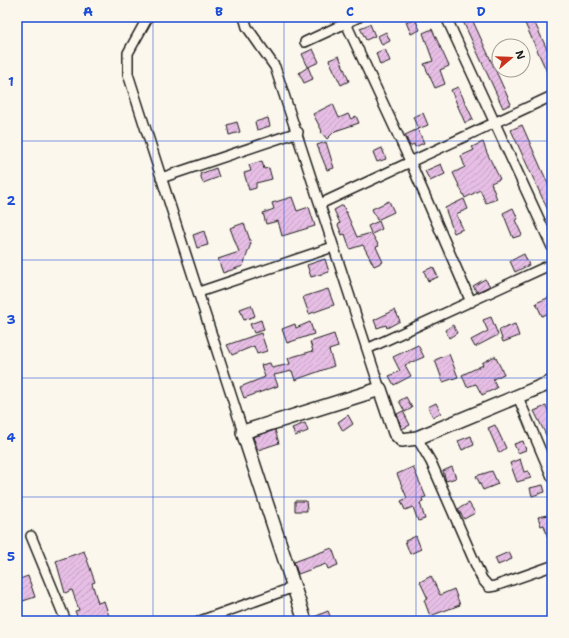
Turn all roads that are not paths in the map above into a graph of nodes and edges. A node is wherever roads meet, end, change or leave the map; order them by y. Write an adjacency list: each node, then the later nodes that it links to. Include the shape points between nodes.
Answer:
1 (148, 17): 11 (street, via 128,53 128,74)
2 (244, 17): 9 (street, via 247,27 275,67)
3 (359, 17): 5 (street)
4 (446, 17): 8 (street)
5 (344, 20): 6 (street); 10 (street)
6 (305, 42)
7 (552, 96): 8 (street)
8 (495, 122): 10 (street); 14 (street)
9 (298, 132): 11 (street); 12 (street)
10 (410, 162): 12 (street); 17 (street)
11 (161, 178): 16 (street)
12 (320, 204): 13 (street)
13 (333, 247): 16 (street); 18 (street)
14 (552, 247)
15 (552, 264): 17 (street)
16 (199, 292): 22 (street)
17 (471, 302): 18 (street)
18 (367, 349): 20 (street)
19 (552, 382): 21 (street)
20 (380, 389): 22 (street); 23 (street, via 395,434 402,440)
21 (518, 397): 23 (street); 24 (street)
22 (243, 432): 27 (street)
23 (417, 438): 26 (street, via 432,462 482,579 489,586)
24 (552, 478)
25 (31, 536): 28 (street)
26 (552, 566)
27 (294, 587): 29 (street); 30 (street)
28 (66, 621)
29 (200, 621)
30 (305, 621)

